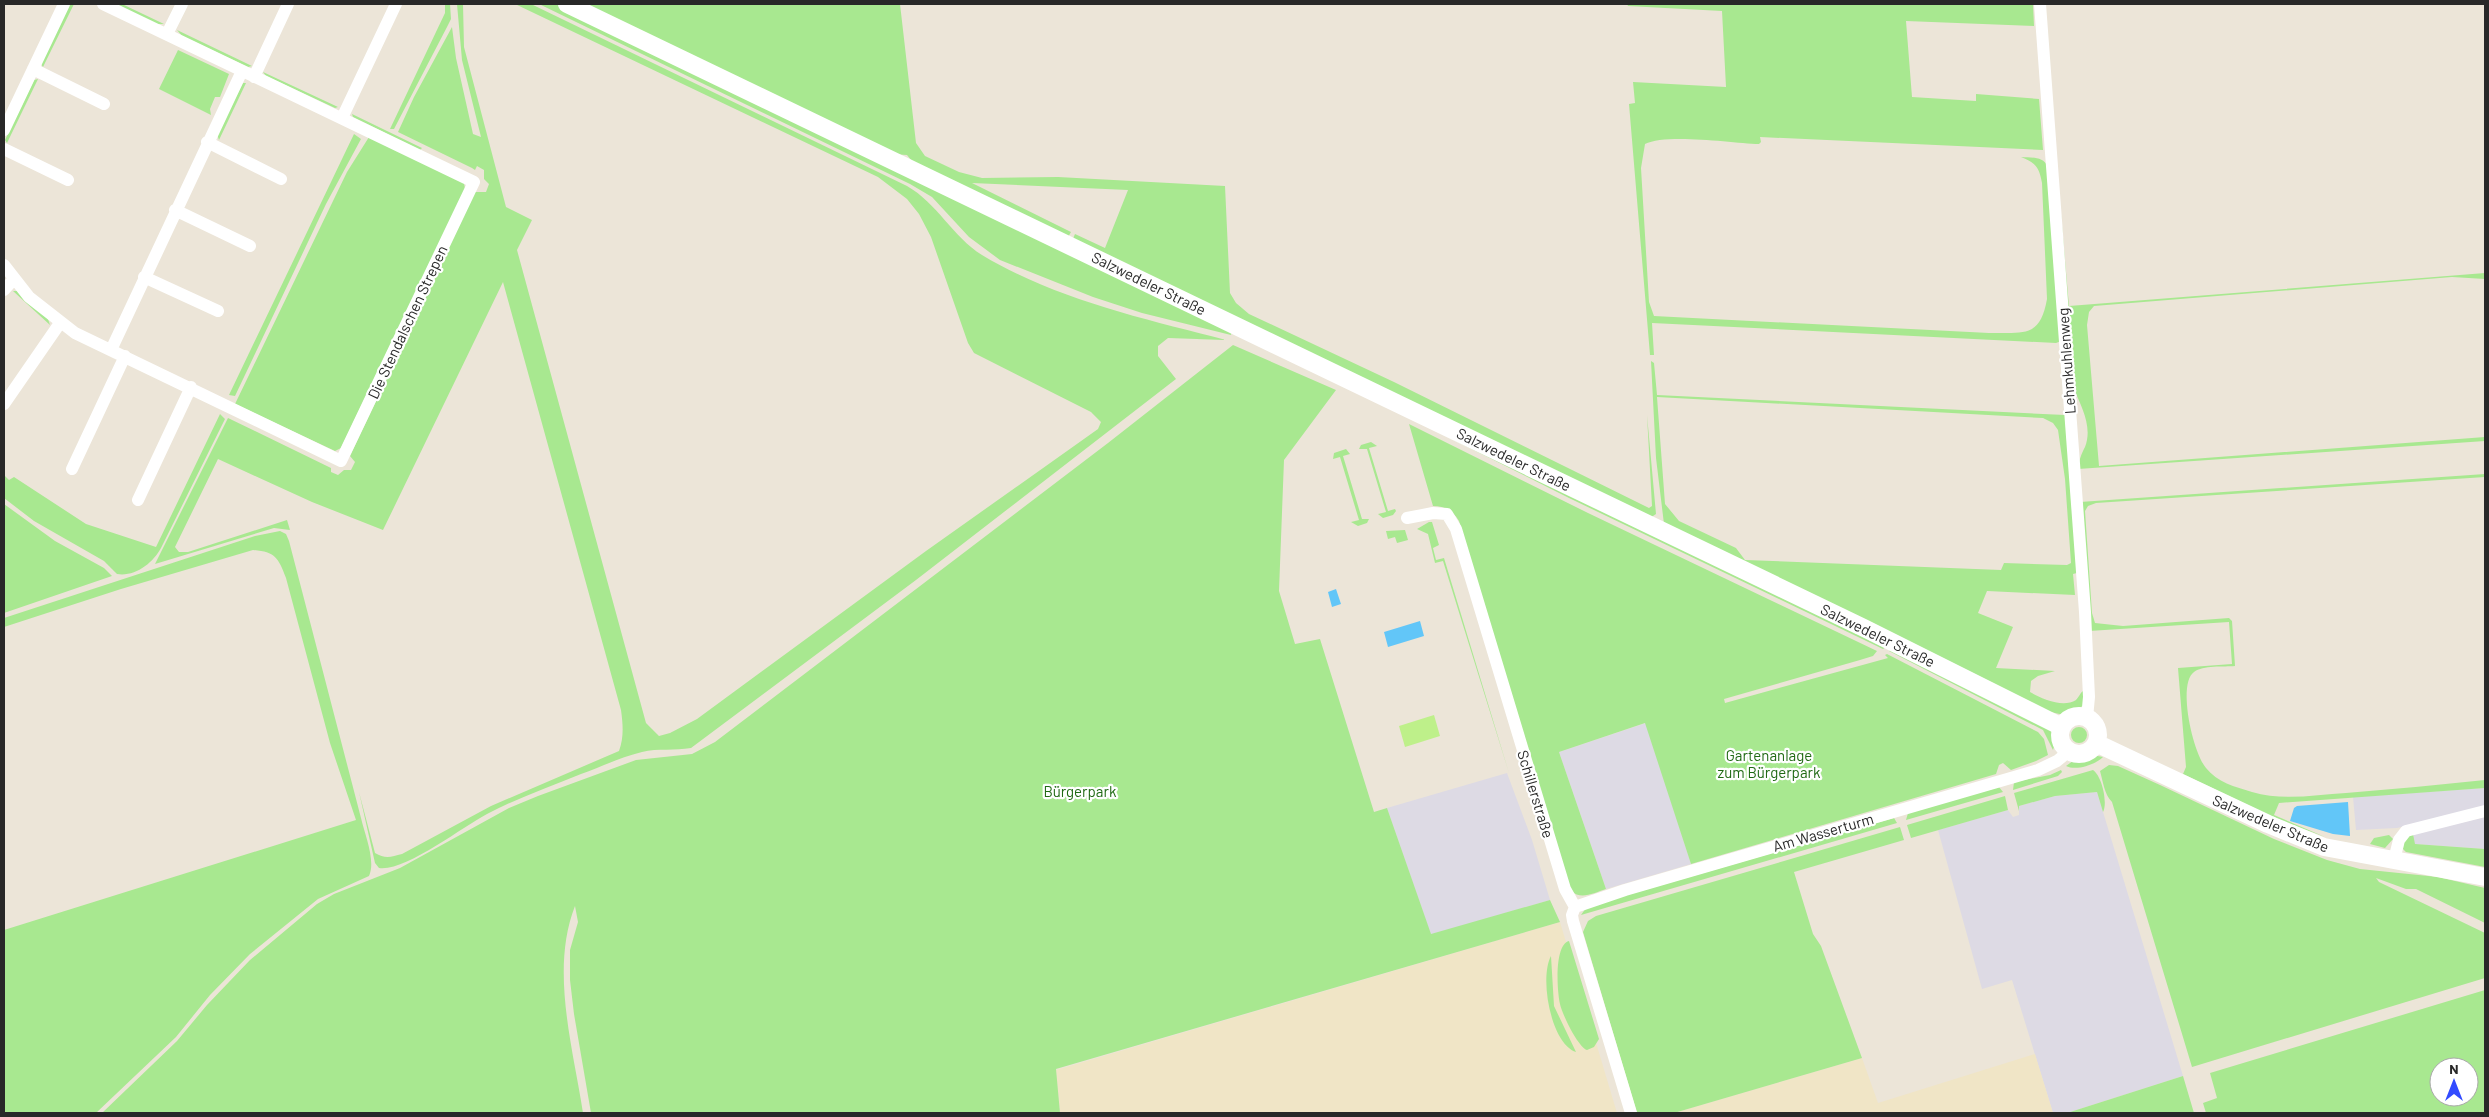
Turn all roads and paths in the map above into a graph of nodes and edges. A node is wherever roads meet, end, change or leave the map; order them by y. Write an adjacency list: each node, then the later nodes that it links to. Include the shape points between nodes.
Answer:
1 (64, 4): 9 (street)
2 (103, 4): 8 (street)
3 (182, 4): 8 (street)
4 (288, 4): 11 (street)
5 (396, 4): 13 (street)
6 (567, 4): 35 (main road, Salzwedeler Straße, via 1864,628)
7 (2040, 4): 34 (street, Lehmkuhlenweg, via 2085,612)
8 (167, 34): 10 (street)
9 (33, 69): 12 (street); 14 (street)
10 (242, 71): 11 (street); 15 (street)
11 (254, 76): 13 (street)
12 (104, 104)
13 (342, 118): 29 (street, Die Stendalschen Strepen, via 474,182 341,461)
14 (4, 130)
15 (207, 142): 17 (street); 19 (street)
16 (4, 149): 18 (street)
17 (281, 178)
18 (68, 180)
19 (175, 210): 20 (street); 22 (street)
20 (250, 246)
21 (4, 265): 23 (street)
22 (144, 276): 25 (street); 27 (street)
23 (14, 279): 24 (street); 26 (street, via 29,297)
24 (4, 290)
25 (218, 311)
26 (60, 323): 27 (street); 30 (street)
27 (111, 350): 28 (street)
28 (125, 356): 29 (street); 31 (street)
29 (191, 387): 32 (street)
30 (4, 404)
31 (72, 470)
32 (138, 500)
33 (1407, 518): 41 (street, Schillerstraße, via 1441,512 1447,514 1456,529 1565,889)
34 (2087, 718): 35 (main road, via 2072,717); 36 (main road, via 2096,726)
35 (2062, 727): 37 (main road, via 2061,740)
36 (2096, 743): 37 (main road, via 2082,754); 39 (main road, Salzwedeler Straße, via 2295,836 2342,852)
37 (2069, 751): 41 (street, Am Wasserturm, via 2038,770)
38 (2485, 811): 39 (street, via 2406,831 2399,840)
39 (2394, 860): 40 (main road, Salzwedeler Straße)
40 (2485, 877)
41 (1575, 907): 42 (street, Schillerstraße, via 1573,921)
42 (1630, 1113)

